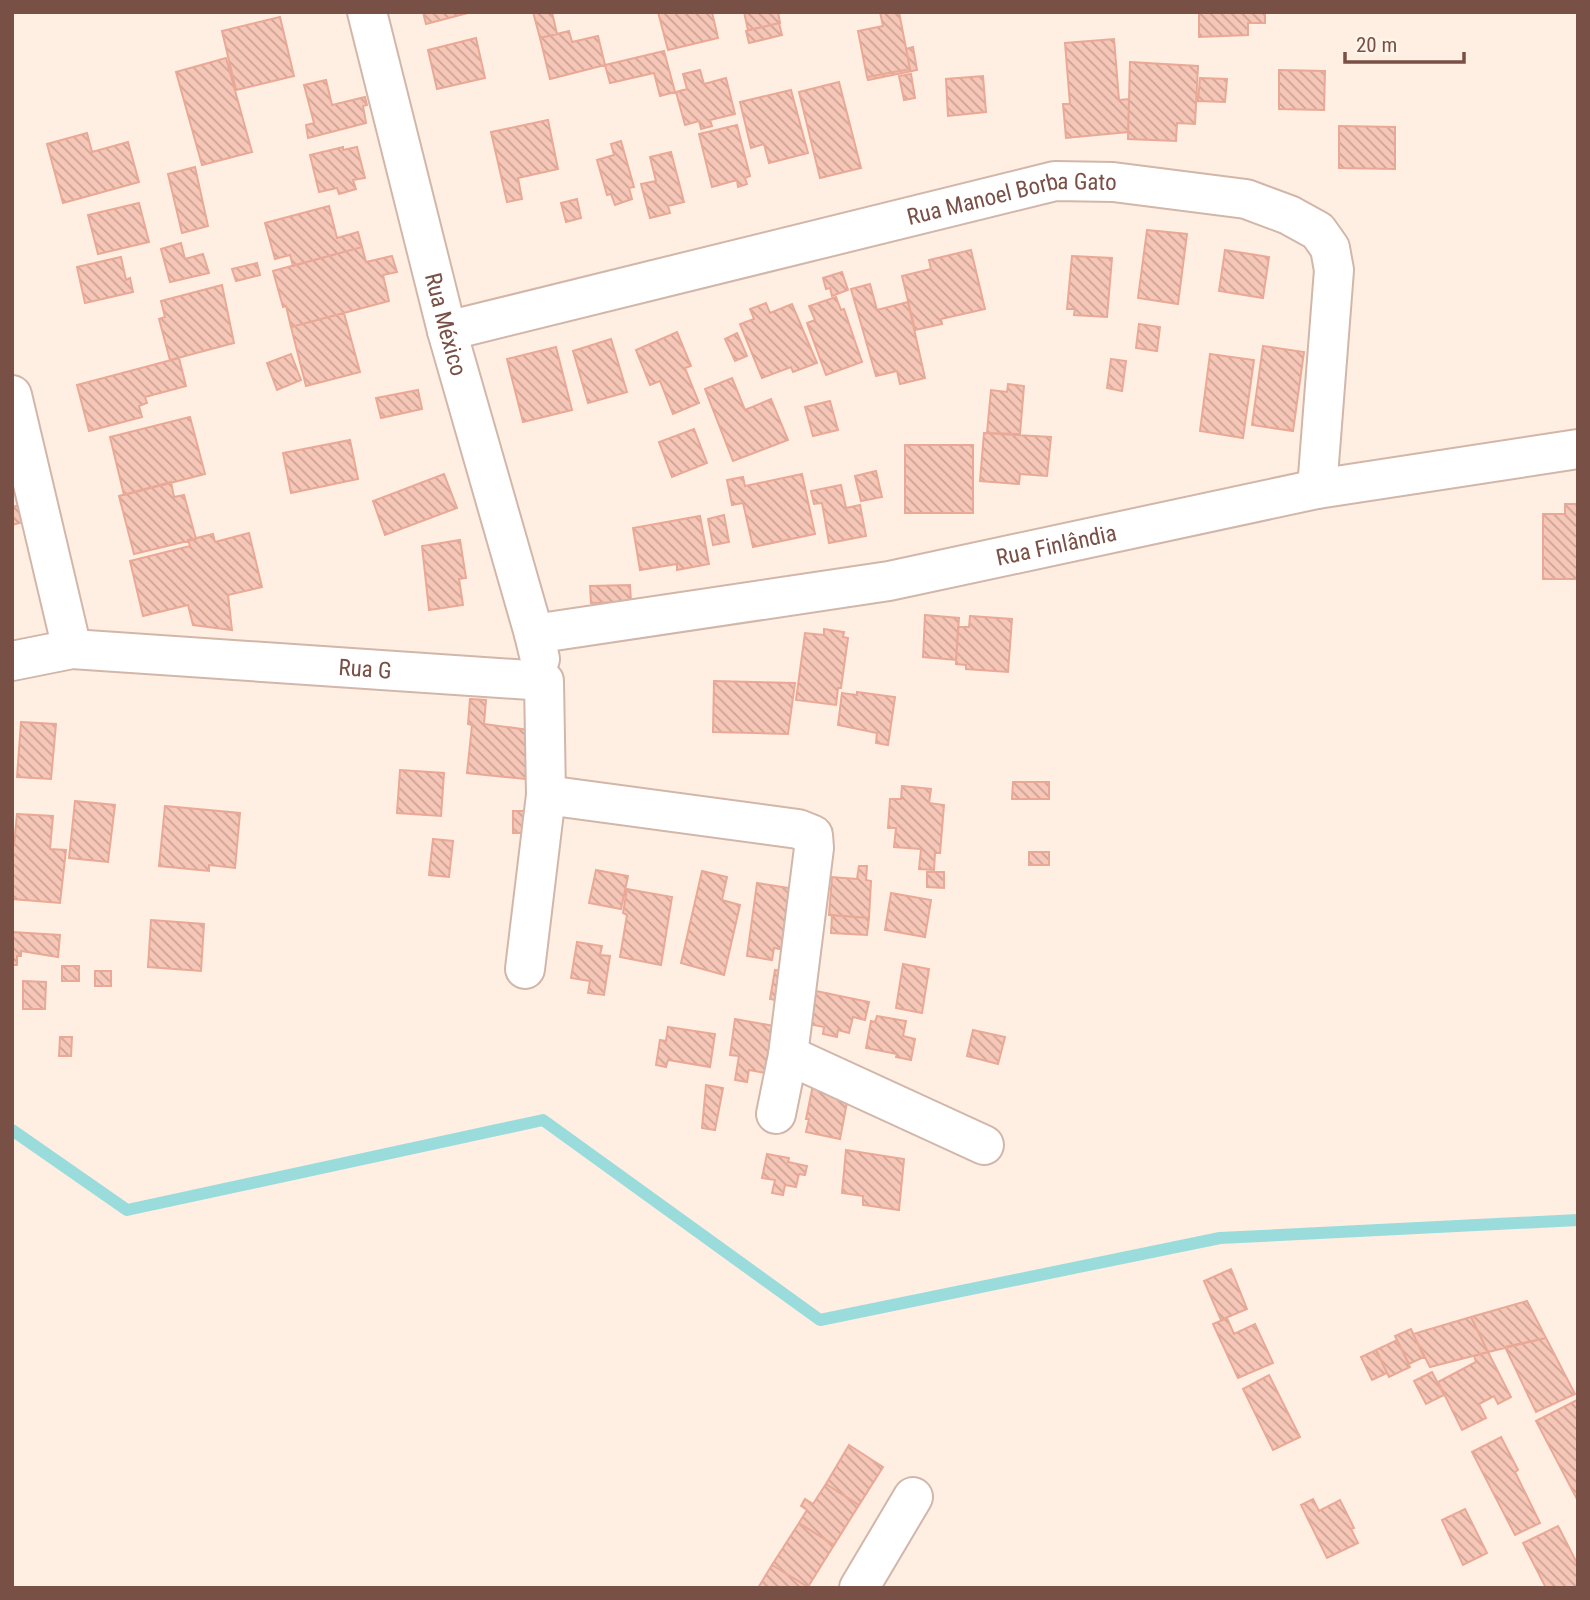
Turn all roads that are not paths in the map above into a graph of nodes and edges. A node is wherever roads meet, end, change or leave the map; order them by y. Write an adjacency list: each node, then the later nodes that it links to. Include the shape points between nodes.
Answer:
1 (367, 12): 2 (street, Rua México)
2 (447, 331): 5 (street, Rua Manoel Borba Gato, via 1055,181 1113,182 1246,199 1318,231 1330,248 1334,270); 6 (street, Rua México)
3 (12, 395): 7 (street)
4 (1578, 449): 5 (street, Rua Finlândia)
5 (1317, 489): 6 (street, Rua Finlândia, via 889,581)
6 (534, 634): 9 (street, Rua México)
7 (72, 649): 8 (street, Rua G); 9 (street, Rua G)
8 (12, 660)
9 (544, 681): 10 (street)
10 (546, 795): 11 (street); 12 (street, via 798,829 813,835)
11 (525, 968)
12 (788, 1055): 13 (street); 14 (street)
13 (776, 1114)
14 (984, 1145)
15 (913, 1497): 16 (street)
16 (859, 1588)

